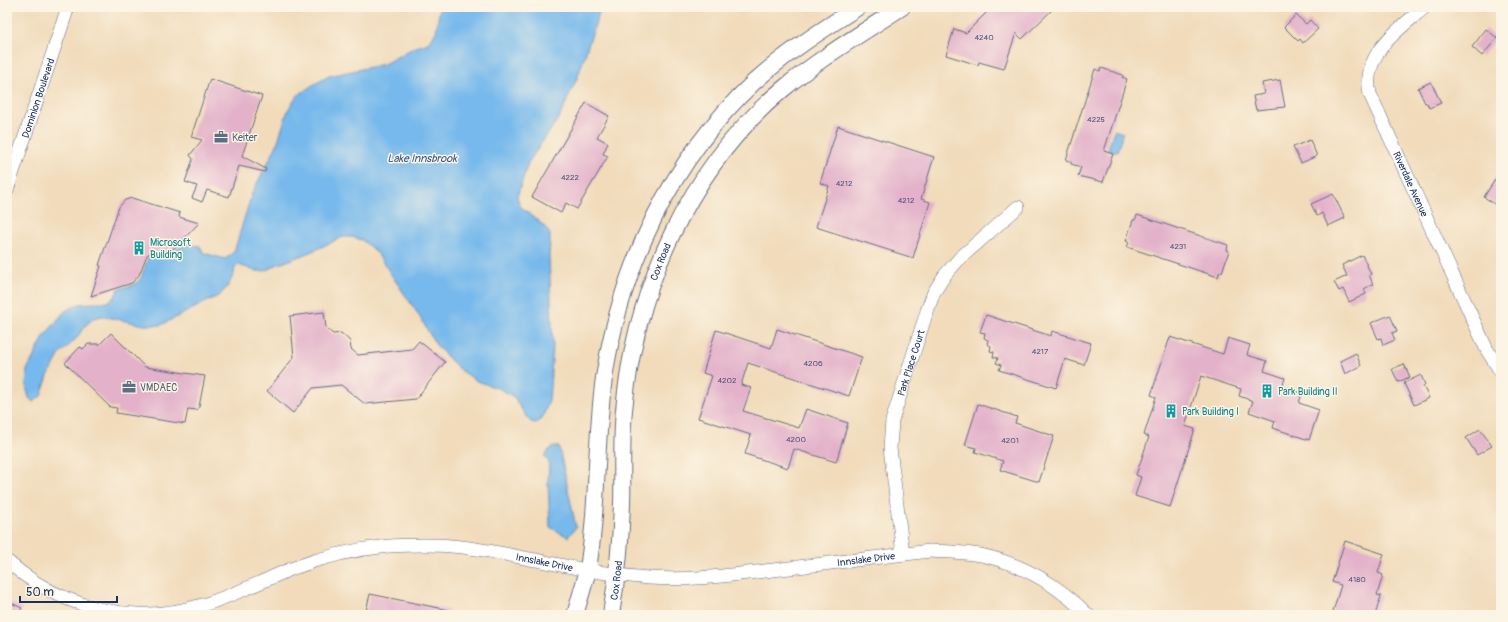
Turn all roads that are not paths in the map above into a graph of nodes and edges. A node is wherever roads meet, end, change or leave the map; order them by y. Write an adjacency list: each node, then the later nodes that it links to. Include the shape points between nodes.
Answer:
1 (68, 7): 5 (street, Dominion Boulevard)
2 (858, 7): 10 (main road, via 780,60 735,101 684,165 658,208 629,275 607,362)
3 (902, 7): 11 (main road, Cox Road, via 819,62 762,108 733,139 707,173 676,225 661,258 642,314 632,358 624,408 622,504)
4 (1426, 7): 7 (street, Riverdale Avenue, via 1395,33 1373,60 1368,84 1370,94 1487,350)
5 (7, 190)
6 (1018, 207): 8 (street, Park Place Court, via 959,259 934,292 927,311 892,422 890,436)
7 (1501, 372)
8 (903, 554): 11 (street, Innslake Drive, via 700,578 649,578); 14 (street, Innslake Drive, via 930,551 968,553 1013,565 1040,577)
9 (7, 560): 10 (street, Innslake Drive, via 44,588 67,600 107,611 136,614 187,610 321,559 387,546 465,547)
10 (588, 570): 11 (street, Innslake Drive); 12 (main road)
11 (617, 574): 13 (main road, Cox Road)
12 (575, 615)
13 (611, 615)
14 (1088, 615)

